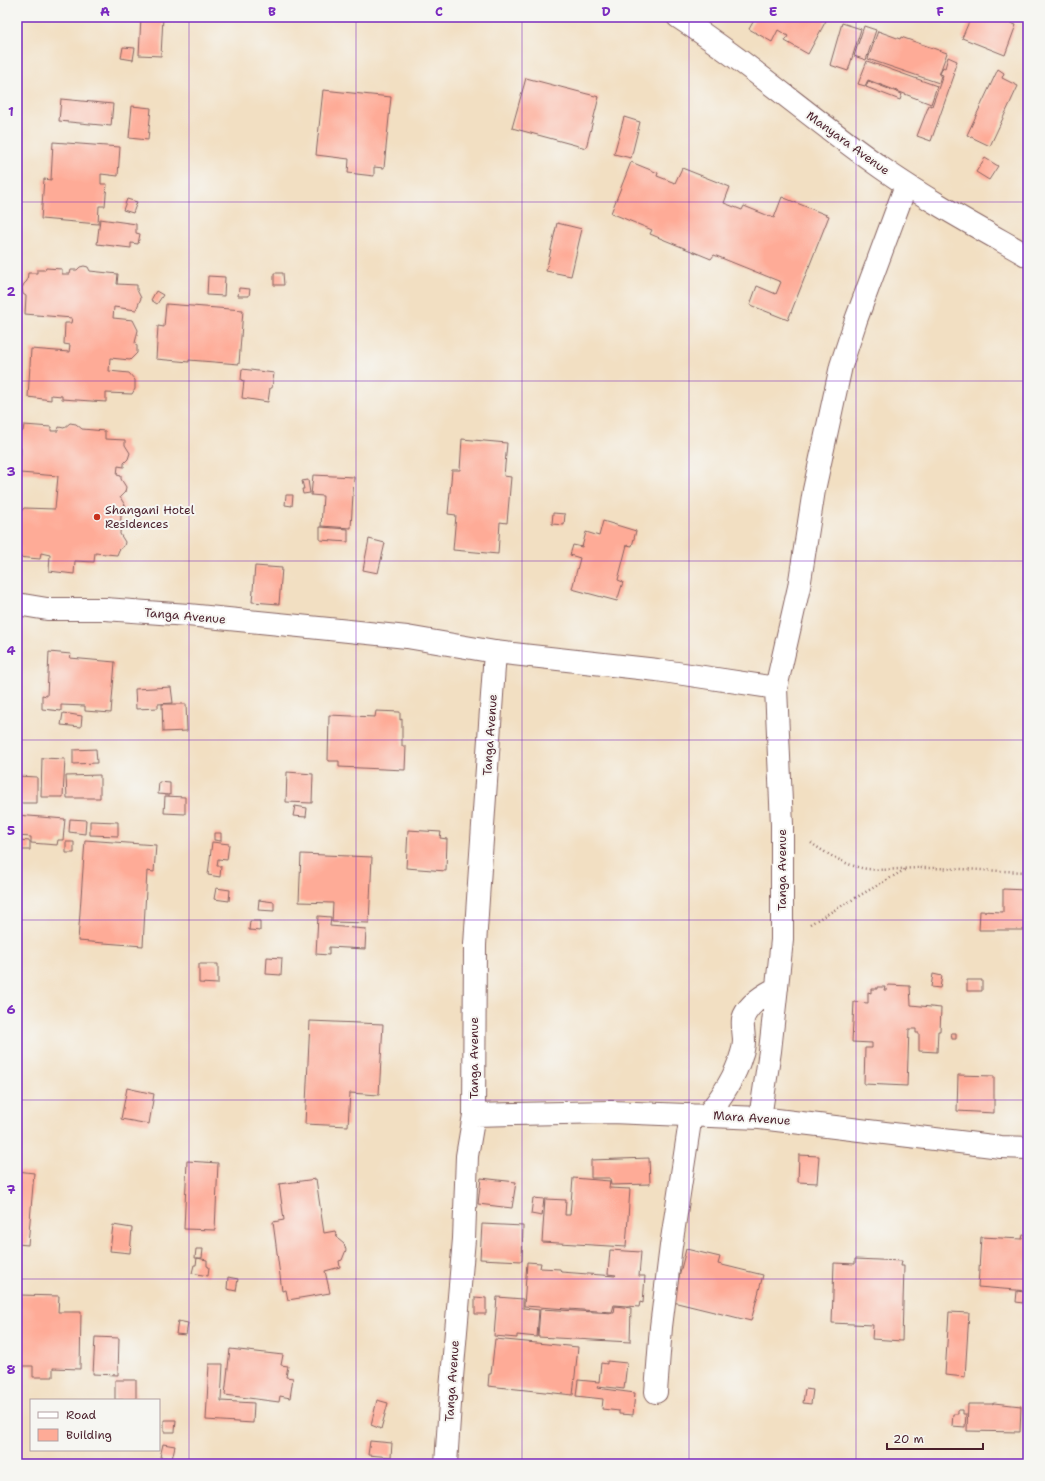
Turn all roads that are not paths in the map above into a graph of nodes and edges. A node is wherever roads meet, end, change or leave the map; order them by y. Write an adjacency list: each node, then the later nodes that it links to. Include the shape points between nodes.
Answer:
1 (678, 17): 2 (street, Manyara Avenue)
2 (906, 185): 3 (street, Manyara Avenue); 6 (street, via 841,366 814,490 799,587)
3 (1028, 256)
4 (17, 604): 5 (street, Tanga Avenue, via 47,609 105,609 188,615 339,630 407,637)
5 (495, 652): 6 (street, Tanga Avenue, via 657,670); 8 (street, Tanga Avenue, via 475,945)
6 (776, 688): 7 (street, Tanga Avenue, via 782,825 782,940)
7 (777, 988): 9 (street, via 752,1005 746,1013 743,1019 744,1040 739,1063 716,1105); 10 (street, Tanga Avenue)
8 (474, 1115): 9 (street, Mara Avenue, via 611,1112); 13 (street, Tanga Avenue, via 467,1156 464,1239)
9 (699, 1115): 10 (street, Mara Avenue); 12 (street, via 671,1246)
10 (760, 1118): 11 (street, Mara Avenue, via 1001,1147)
11 (1028, 1148)
12 (656, 1392)
13 (446, 1464)

